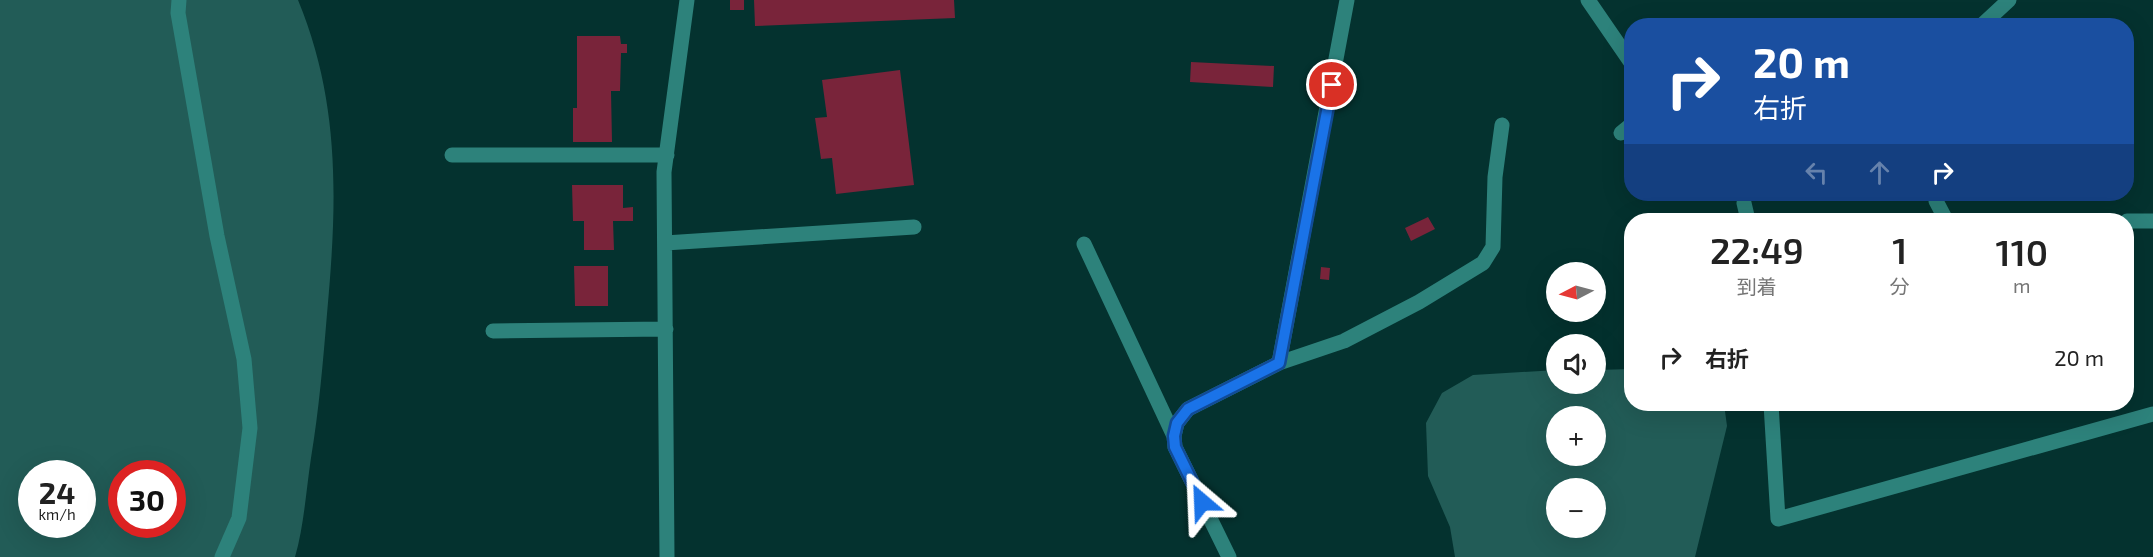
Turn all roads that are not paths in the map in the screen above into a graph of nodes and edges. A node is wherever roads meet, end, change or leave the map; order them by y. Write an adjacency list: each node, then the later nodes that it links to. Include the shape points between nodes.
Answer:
1 (179, 0): 24 (street, via 178,13 217,236 244,359 250,428 239,518)
2 (687, 0): 10 (street)
3 (1347, 0): 20 (street)
4 (1588, 0): 7 (street)
5 (2009, 0): 6 (street)
6 (1990, 18)
7 (1624, 52)
8 (1502, 125): 20 (street, via 1495,177 1493,247 1483,263 1344,341)
9 (452, 155): 10 (street)
10 (667, 155): 16 (street)
11 (1744, 203): 12 (street)
12 (1746, 213)
13 (2153, 220): 14 (street)
14 (2134, 221)
15 (914, 227): 16 (street)
16 (665, 243): 18 (street)
17 (1084, 244): 23 (street)
18 (666, 329): 19 (street); 25 (street)
19 (493, 331)
20 (1279, 363): 23 (street, via 1188,409 1177,423)
21 (1771, 411): 22 (street, via 1778,519)
22 (2153, 414)
23 (1174, 436): 26 (street, via 1175,447)
24 (222, 557)
25 (667, 557)
26 (1229, 557)

